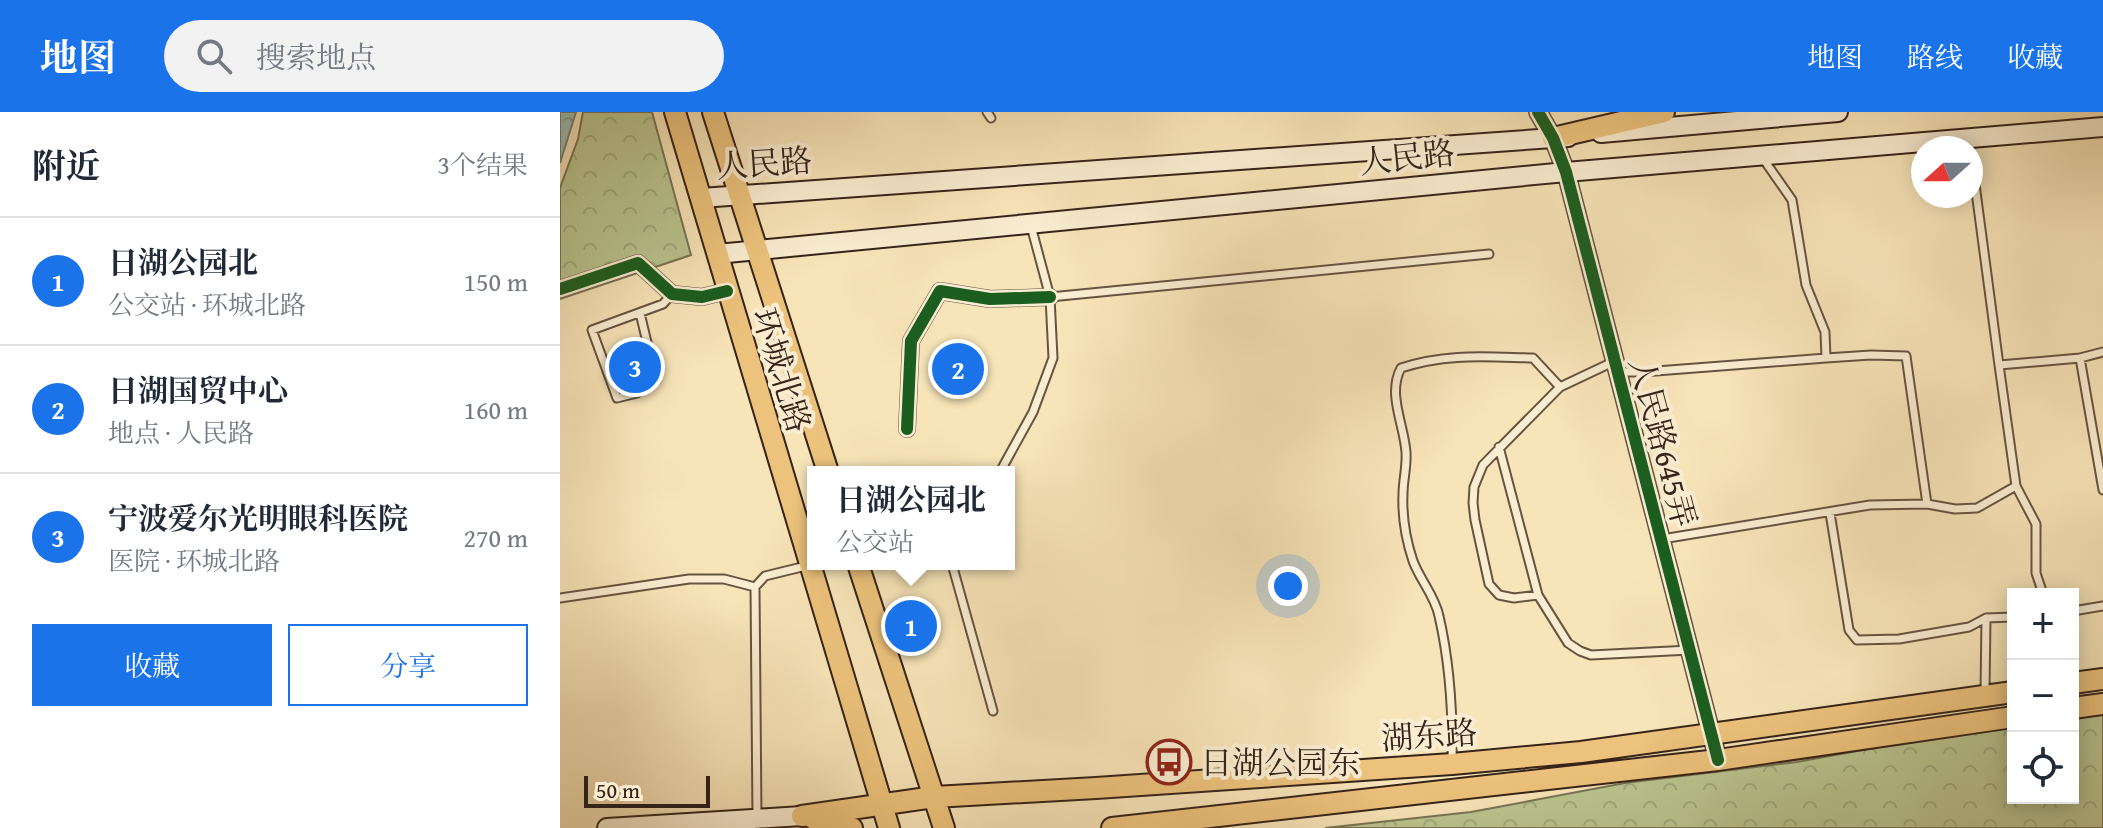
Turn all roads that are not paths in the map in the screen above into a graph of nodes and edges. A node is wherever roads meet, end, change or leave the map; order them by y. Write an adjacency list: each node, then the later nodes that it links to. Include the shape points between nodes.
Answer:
1 (675, 112): 13 (main road, 环城北路)
2 (713, 112): 12 (main road, 环城北路)
3 (1538, 112): 7 (street, 人民路645弄)
4 (1664, 112): 7 (main road)
5 (1838, 112): 7 (main road, 人民路)
6 (2103, 127): 8 (main road, 人民路)
7 (1553, 138): 11 (street, 人民路645弄); 12 (main road, 人民路)
8 (1983, 145)
9 (1911, 150): 10 (main road, 人民路)
10 (1761, 156): 11 (main road, 人民路); 25 (lane, via 1792,200 1806,285 1825,332)
11 (1566, 172): 15 (main road, 人民路); 28 (street, 人民路645弄)
12 (738, 195): 13 (main road, 人民路); 16 (main road, 环城北路)
13 (701, 198): 17 (main road, 环城北路)
14 (1978, 208): 27 (lane)
15 (1031, 224): 16 (main road, 人民路); 22 (lane)
16 (756, 251): 17 (main road, 人民路); 32 (main road, 环城北路)
17 (717, 254): 20 (main road, 环城北路)
18 (1489, 254): 22 (lane)
19 (560, 289): 21 (street, via 638,263)
20 (727, 291): 21 (street, via 702,297); 39 (main road, 环城北路)
21 (672, 294): 23 (lane, via 663,304)
22 (1050, 297): 30 (street, via 990,299 940,291 911,341); 33 (lane, via 1053,358 1033,412)
23 (640, 313): 23 (lane, via 592,330 617,398 656,380)
24 (2103, 352): 26 (lane)
25 (1826, 358): 28 (lane, via 1643,372); 36 (lane, via 1906,356)
26 (2080, 358): 27 (lane); 35 (lane)
27 (1999, 365): 34 (lane)
28 (1617, 366): 29 (lane); 38 (street, 人民路645弄)
29 (1560, 387): 31 (lane); 63 (lane, via 1533,358 1426,360 1401,368 1397,376 1395,396 1405,446 1405,530 1414,563 1439,612 1453,719)
30 (907, 429)
31 (1499, 447): 46 (lane); 46 (lane, via 1483,465 1474,487 1486,573 1499,595)
32 (826, 466)
33 (1003, 466)
34 (2016, 486): 36 (lane, via 1977,508); 45 (lane, via 2036,524)
35 (2103, 490)
36 (1927, 504): 37 (lane, via 1870,505)
37 (1830, 513): 38 (lane); 51 (lane, via 1849,630 1857,640 1899,639 1969,627)
38 (1662, 539): 52 (street, 人民路645弄)
39 (807, 558)
40 (807, 566): 44 (lane, via 765,576)
41 (810, 570): 65 (main road, 环城北路)
42 (860, 570): 64 (main road)
43 (954, 570): 59 (lane)
44 (755, 587): 47 (lane, via 724,579 689,579); 67 (lane)
45 (2041, 588)
46 (1538, 595): 52 (lane, via 1568,643 1591,655)
47 (560, 598)
48 (2103, 606): 49 (lane)
49 (2079, 610)
50 (2007, 617): 51 (lane)
51 (1986, 618): 56 (lane)
52 (1690, 650): 61 (street, 人民路645弄)
53 (2103, 679): 54 (main road)
54 (2079, 682)
55 (2007, 693): 56 (main road, 湖东路)
56 (1985, 696): 61 (main road, 湖东路)
57 (2103, 704): 58 (main road)
58 (2079, 707)
59 (993, 711)
60 (2007, 718): 62 (main road, 湖东路)
61 (1712, 735): 62 (street, 人民路645弄); 63 (main road, 湖东路)
62 (1718, 760): 72 (main road, 湖东路)
63 (1452, 764): 64 (main road, 湖东路)
64 (934, 797): 65 (main road, 湖东路); 71 (main road)
65 (881, 806): 66 (main road, 湖东路); 70 (main road, 环城北路)
66 (802, 816): 67 (main road); 69 (main road)
67 (757, 819): 68 (main road)
68 (607, 828)
69 (852, 828)
70 (889, 828)
71 (944, 828)
72 (1112, 828)

